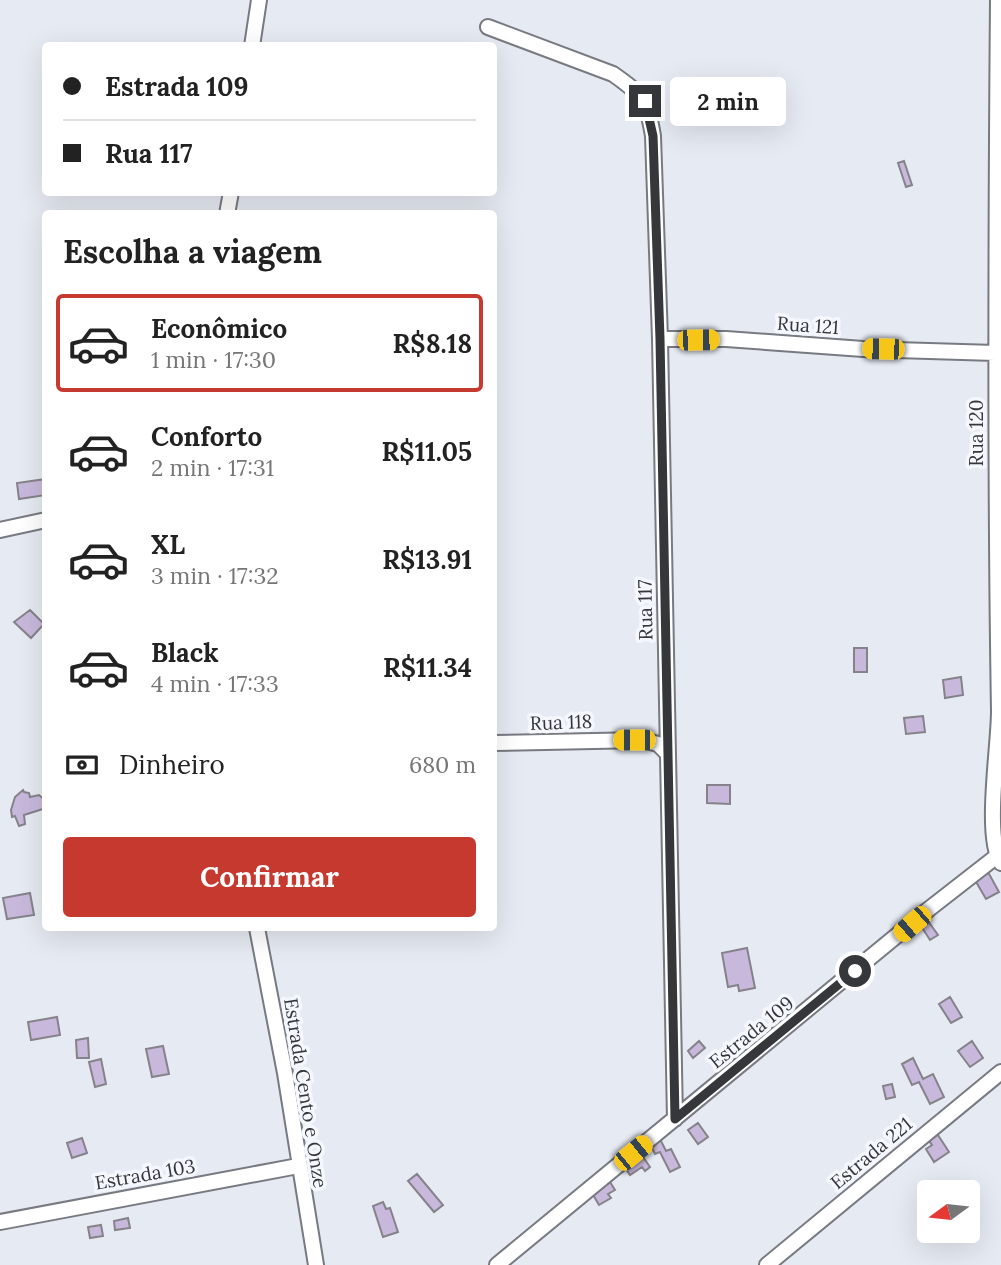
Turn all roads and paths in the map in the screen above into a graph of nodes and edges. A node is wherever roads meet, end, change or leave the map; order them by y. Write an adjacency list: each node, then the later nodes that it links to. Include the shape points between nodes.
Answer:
1 (259, 0): 4 (street)
2 (998, 0): 6 (street, Rua 120)
3 (488, 27): 5 (street, Rua 117, via 613,74 645,101 653,136)
4 (253, 42)
5 (660, 339): 6 (street, Rua 121); 10 (street, Rua 117)
6 (995, 354): 11 (street, Rua 120, via 999,742 993,841)
7 (42, 521): 8 (street)
8 (0, 530)
9 (497, 743): 10 (street, Rua 118, via 643,740 658,744)
10 (667, 753): 14 (street, Rua 117)
11 (999, 860): 14 (street, Estrada 109, via 929,908)
12 (258, 931): 15 (street, Estrada Cento e Onze)
13 (1001, 1073): 19 (street, Estrada 221)
14 (675, 1119): 18 (street, Estrada 109)
15 (298, 1166): 16 (street, Estrada 103); 17 (street, Estrada Cento e Onze)
16 (0, 1222)
17 (316, 1265)
18 (496, 1265)
19 (767, 1265)

